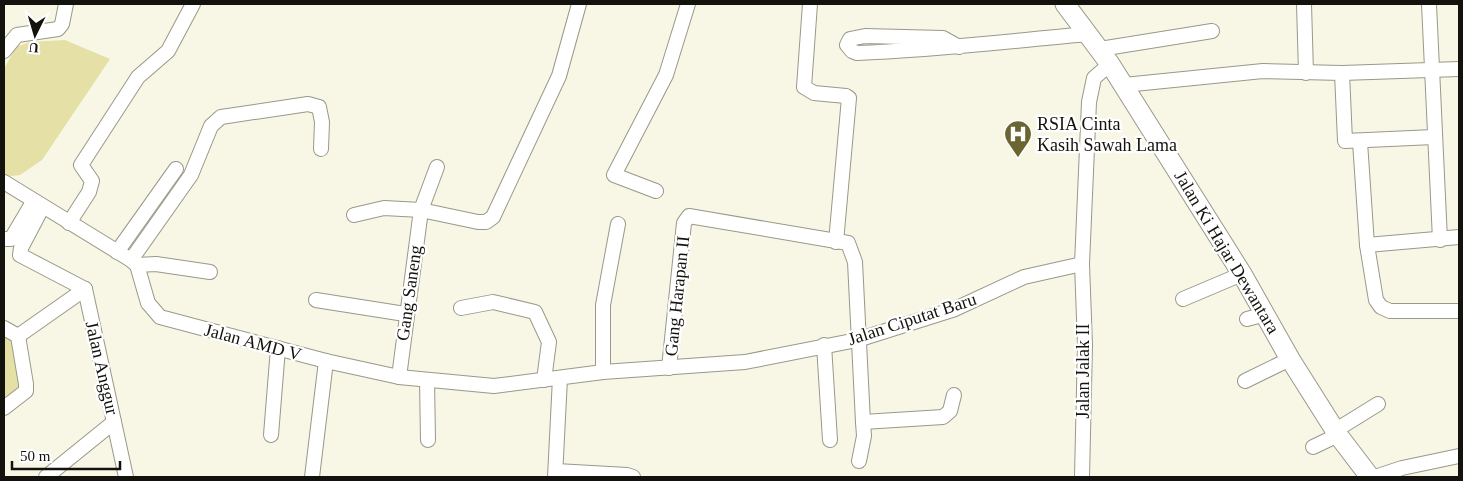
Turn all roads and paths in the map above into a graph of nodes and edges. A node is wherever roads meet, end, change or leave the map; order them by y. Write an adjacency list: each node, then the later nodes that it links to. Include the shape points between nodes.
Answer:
1 (66, 4): 12 (street, via 58,29 17,35)
2 (193, 4): 29 (street, via 168,51 138,77 81,165 92,181 89,192)
3 (579, 4): 27 (street, via 556,85 493,217 486,222 478,222)
4 (688, 4): 25 (street, via 666,75 614,175)
5 (810, 4): 34 (street, via 804,87 810,92 849,98)
6 (1065, 4): 10 (main road, Jalan Ki Hajar Dewantara)
7 (1304, 4): 16 (street)
8 (1429, 4): 15 (street)
9 (1212, 30): 13 (street)
10 (1088, 34): 11 (street); 13 (main road, Jalan Ki Hajar Dewantara)
11 (959, 47): 11 (street, via 857,53 847,45 850,38 865,36 943,38)
12 (4, 51)
13 (1105, 57): 18 (main road, Jalan Ki Hajar Dewantara); 38 (street, via 1094,78 1089,102)
14 (1459, 69): 15 (street)
15 (1431, 71): 17 (street); 19 (street)
16 (1306, 72): 17 (street); 18 (street, via 1263,71)
17 (1342, 72): 20 (street, via 1344,138 1348,142)
18 (1124, 85): 40 (main road, Jalan Ki Hajar Dewantara)
19 (1434, 137): 20 (street); 33 (street)
20 (1360, 142): 35 (street)
21 (321, 149): 37 (street, via 319,107 308,104 221,117 211,126 191,175)
22 (436, 167): 27 (street, Gang Saneng)
23 (176, 169): 36 (street)
24 (4, 182): 26 (street)
25 (656, 191)
26 (38, 205): 29 (street); 32 (street, via 11,239); 41 (street, via 20,255)
27 (421, 210): 28 (street, via 384,208); 46 (street, Gang Saneng, via 412,292)
28 (354, 215)
29 (69, 223): 36 (street)
30 (618, 224): 57 (street, via 603,305)
31 (1459, 238): 33 (street)
32 (4, 239)
33 (1440, 240): 35 (street)
34 (836, 242): 51 (street, via 848,244 855,262); 56 (street, Gang Harapan II, via 691,215 687,217)
35 (1367, 245): 45 (street, via 1376,300 1381,307 1390,311)
36 (117, 252): 37 (street)
37 (134, 262): 39 (street); 53 (street, Jalan AMD V, via 148,303 160,317)
38 (1082, 264): 51 (street, Jalan Ciputat Baru, via 1024,277 955,309); 80 (street, Jalan Jalak II, via 1085,345)
39 (210, 272)
40 (1242, 274): 42 (street); 47 (main road, Jalan Ki Hajar Dewantara)
41 (85, 289): 50 (street); 66 (street, Jalan Anggur)
42 (1183, 299)
43 (316, 300): 46 (street)
44 (461, 308): 61 (street, via 493,302 535,312 550,342)
45 (1459, 311)
46 (405, 314): 58 (street, Gang Saneng)
47 (1266, 314): 48 (street); 54 (main road, Jalan Ki Hajar Dewantara)
48 (1247, 319)
49 (4, 328): 50 (street)
50 (18, 336): 65 (street, via 26,391)
51 (857, 340): 52 (street, Jalan Ciputat Baru); 67 (street)
52 (824, 345): 56 (street, Jalan Ciputat Baru, via 745,362); 71 (street)
53 (278, 348): 55 (street, Jalan AMD V); 69 (street)
54 (1290, 359): 62 (street); 68 (main road, Jalan Ki Hajar Dewantara)
55 (326, 361): 58 (street, Jalan AMD V); 78 (street)
56 (669, 368): 57 (street, Jalan Ciputat Baru)
57 (603, 372): 59 (street, Jalan Ciputat Baru)
58 (399, 377): 60 (street, Jalan AMD V)
59 (560, 378): 61 (street, Jalan AMD V); 75 (street)
60 (427, 380): 61 (street, Jalan AMD V, via 494,386); 70 (street)
61 (544, 380)
62 (1245, 381)
63 (954, 394): 67 (street, via 950,411 942,417)
64 (1378, 404): 68 (street)
65 (4, 408)
66 (114, 422): 76 (street); 77 (street, Jalan Anggur)
67 (863, 422): 74 (street)
68 (1337, 432): 72 (street); 81 (main road, Jalan Ki Hajar Dewantara)
69 (271, 435)
70 (428, 440)
71 (830, 440)
72 (1313, 447)
73 (1459, 456): 82 (street)
74 (859, 460)
75 (555, 474): 79 (street)
76 (46, 477)
77 (126, 477)
78 (312, 477)
79 (633, 477)
80 (1082, 477)
81 (1370, 477)
82 (1375, 477)

